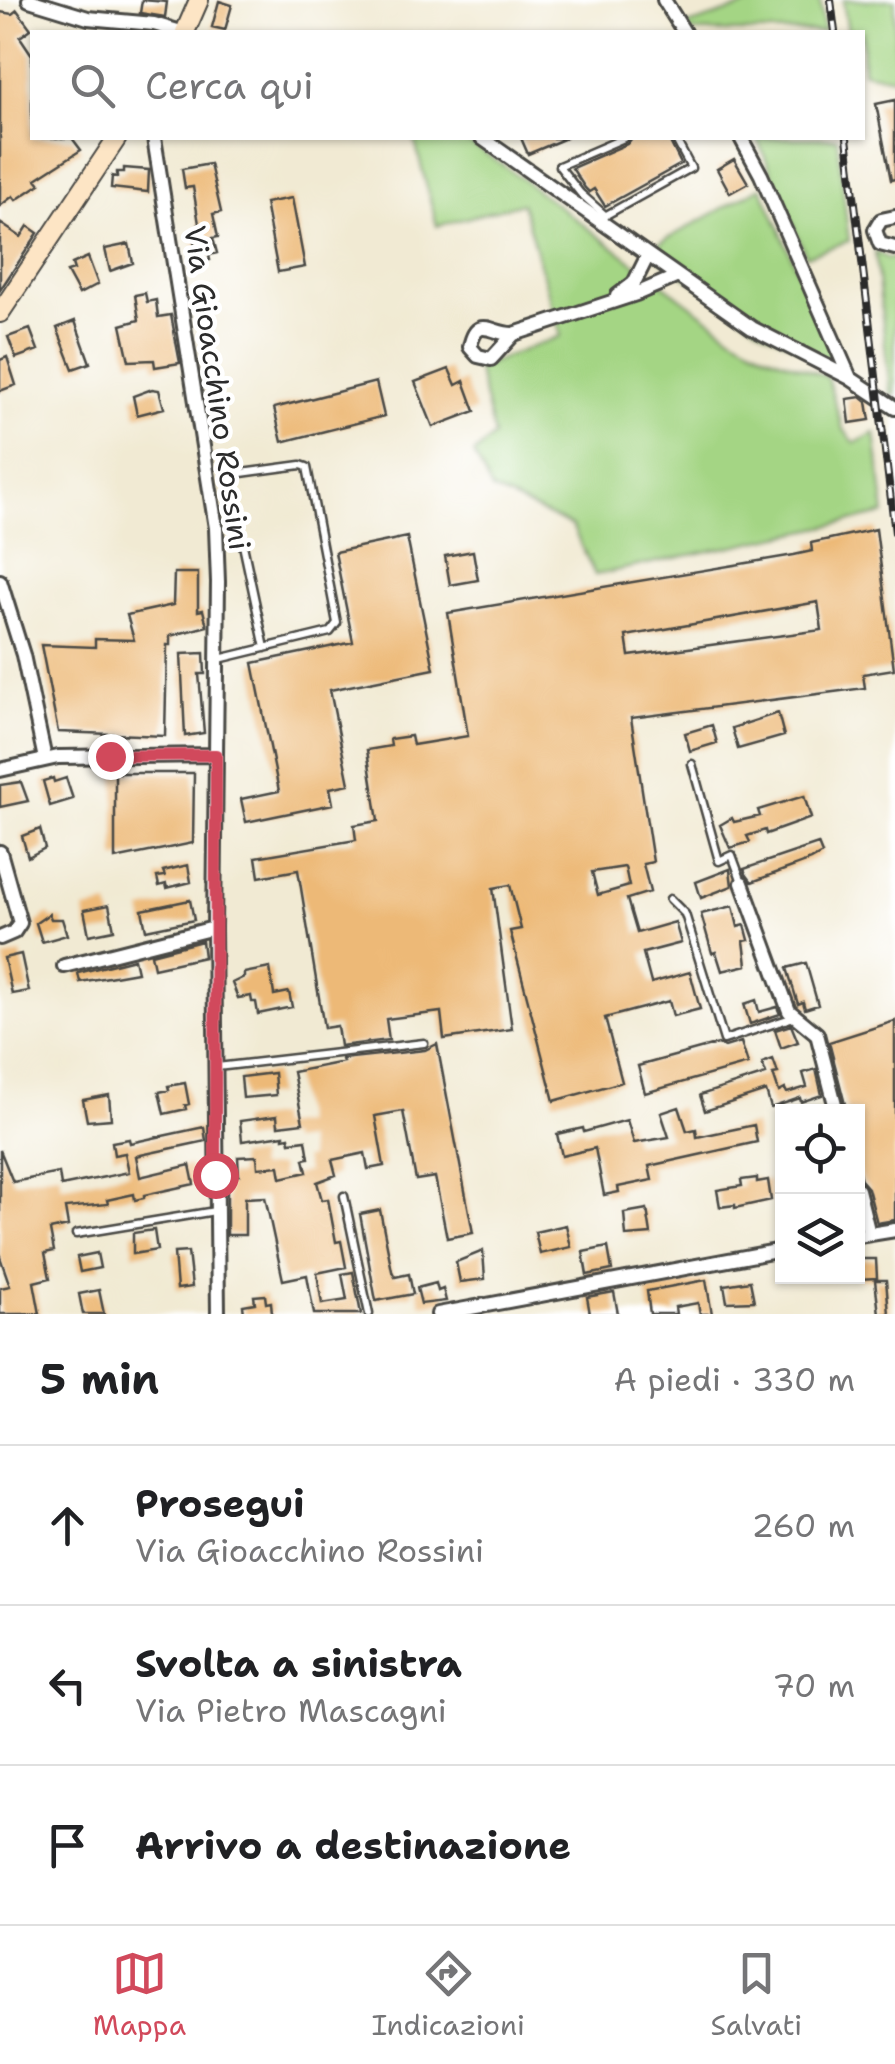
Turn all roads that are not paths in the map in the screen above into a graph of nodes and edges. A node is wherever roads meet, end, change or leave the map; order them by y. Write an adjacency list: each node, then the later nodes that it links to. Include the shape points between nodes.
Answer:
1 (29, 0): 4 (street, via 88,18)
2 (198, 0): 5 (street)
3 (664, 0): 6 (street)
4 (176, 30)
5 (184, 30)
6 (683, 30)
7 (116, 140): 19 (street)
8 (154, 140): 25 (street, Via Gioacchino Rossini, via 216,528)
9 (485, 140): 14 (street)
10 (619, 140): 14 (lane, via 559,166)
11 (676, 140): 14 (lane, via 691,168)
12 (742, 140): 21 (street)
13 (895, 217): 15 (street, via 881,220 876,230 880,244)
14 (602, 218): 16 (street)
15 (895, 248)
16 (648, 255): 17 (street); 18 (street, via 634,283)
17 (678, 276): 18 (street); 21 (street, via 765,337)
18 (612, 300): 20 (street)
19 (0, 313)
20 (514, 334)
21 (850, 378): 22 (street)
22 (895, 408)
23 (0, 584): 27 (street)
24 (265, 648): 24 (lane, via 330,632 336,624 307,467 300,465 234,474 230,484); 25 (lane)
25 (218, 660): 26 (street, Via Gioacchino Rossini)
26 (216, 755): 27 (street); 33 (street, Via Gioacchino Rossini)
27 (45, 759): 29 (street)
28 (692, 764): 31 (lane, via 719,861 732,855)
29 (0, 770)
30 (0, 852): 34 (street, via 20,923)
31 (742, 883): 36 (street)
32 (670, 899): 36 (lane, via 685,914 724,1040)
33 (214, 928): 35 (street); 38 (street, Via Gioacchino Rossini)
34 (0, 938)
35 (64, 966)
36 (796, 1016): 39 (street, via 817,1034)
37 (424, 1043): 38 (lane)
38 (216, 1067): 41 (street, Via Gioacchino Rossini)
39 (835, 1104)
40 (344, 1196): 47 (lane)
41 (215, 1212): 43 (lane); 46 (street, Via Gioacchino Rossini)
42 (892, 1230): 44 (street)
43 (76, 1234)
44 (865, 1235)
45 (775, 1251): 48 (street)
46 (218, 1314)
47 (368, 1314)
48 (438, 1314)

